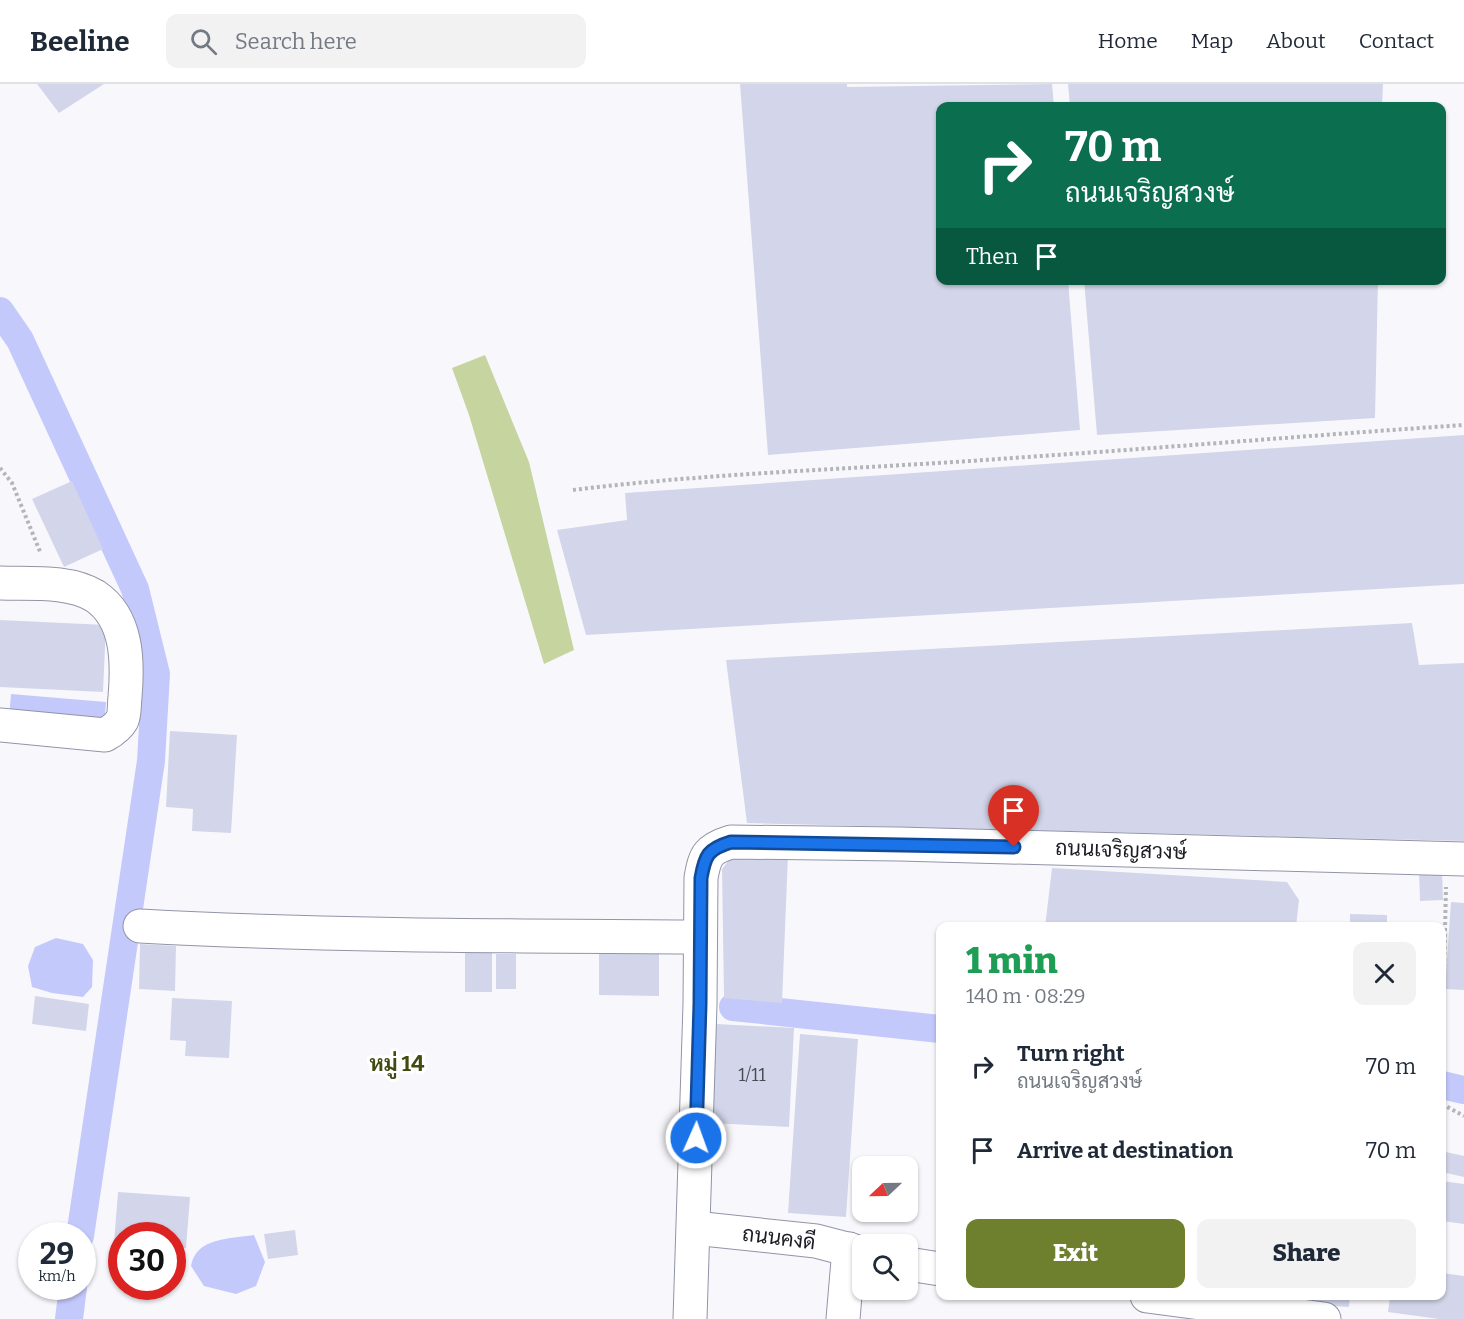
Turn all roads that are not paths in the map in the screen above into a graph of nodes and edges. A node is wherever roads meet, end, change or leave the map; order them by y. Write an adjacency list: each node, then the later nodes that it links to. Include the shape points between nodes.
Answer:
1 (0, 583): 2 (street, via 54,585 81,589 97,597 113,615 124,641 127,669 123,718 105,735)
2 (0, 725)
3 (1456, 859): 5 (street, ถนนเจริญสวงษ์, via 731,842 713,848 704,861)
4 (140, 926): 5 (street, via 462,936)
5 (699, 937): 6 (street, ถนนเจริญสวงษ์)
6 (694, 1228): 7 (street, ถนนคงดี, via 816,1241); 12 (street, ถนนเจริญสวงษ์)
7 (852, 1250)
8 (918, 1266): 9 (street)
9 (936, 1268)
10 (852, 1272): 13 (street)
11 (1178, 1300): 14 (street)
12 (690, 1319)
13 (843, 1319)
14 (1324, 1319)

